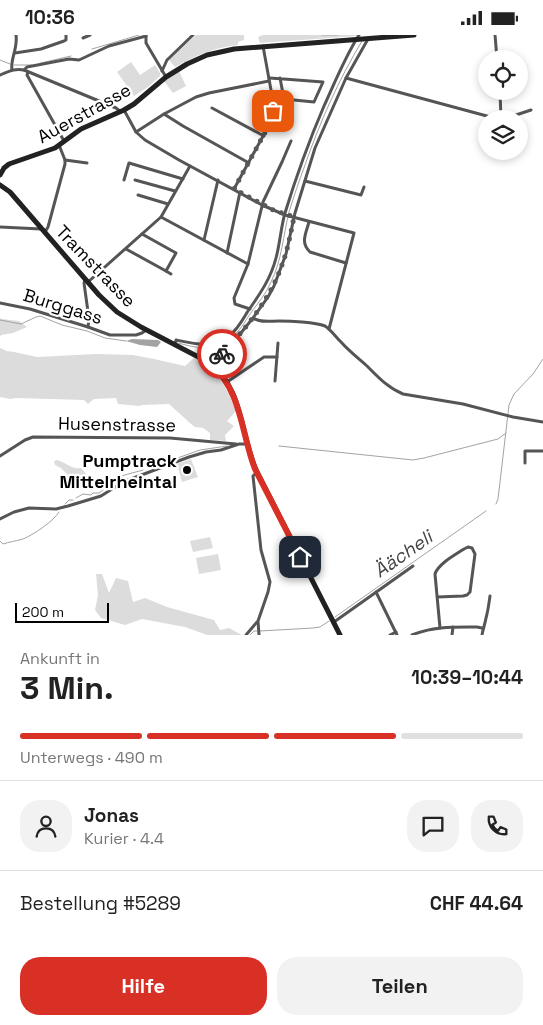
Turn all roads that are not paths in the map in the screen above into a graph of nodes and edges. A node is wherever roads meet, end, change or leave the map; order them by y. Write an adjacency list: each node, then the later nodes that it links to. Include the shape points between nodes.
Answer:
1 (16, 35): 12 (street)
2 (66, 35): 12 (street, via 64,41)
3 (90, 35): 8 (street)
4 (146, 35): 14 (street, via 109,46 79,60 69,59); 15 (street, via 146,43)
5 (193, 35): 15 (street, via 167,60)
6 (414, 35): 9 (main road, Auerstrasse)
7 (495, 35): 11 (street)
8 (83, 38)
9 (361, 38): 10 (main road, Auerstrasse); 19 (street); 51 (street, via 336,79 303,159)
10 (263, 46): 18 (main road, Auerstrasse, via 216,52 192,61); 20 (street)
11 (496, 50)
12 (15, 53): 13 (street)
13 (12, 66): 14 (street); 17 (street)
14 (24, 70): 16 (street)
15 (162, 71): 18 (street)
16 (28, 72): 24 (street); 30 (street)
17 (0, 75)
18 (166, 77): 24 (main road, Auerstrasse)
19 (346, 78): 26 (street); 42 (street, via 323,129)
20 (269, 79): 21 (street); 27 (street, via 196,97); 29 (street, via 273,111)
21 (280, 79): 21 (street, via 284,79 322,82 314,102 284,99)
22 (212, 108): 29 (street)
23 (532, 110): 25 (street)
24 (122, 111): 28 (street); 30 (main road, Auerstrasse, via 81,129)
25 (528, 111)
26 (478, 113)
27 (164, 114): 28 (street); 35 (street)
28 (136, 132): 36 (street)
29 (264, 136): 35 (street)
30 (64, 141): 32 (main road, Auerstrasse)
31 (291, 141): 50 (street)
32 (59, 145): 33 (street); 37 (main road, Auerstrasse, via 8,164)
33 (65, 160): 34 (street); 56 (street, via 48,227)
34 (87, 163)
35 (249, 163): 45 (street)
36 (190, 165): 38 (street); 41 (street)
37 (0, 175)
38 (183, 179): 39 (street, via 129,163); 46 (street)
39 (124, 180)
40 (135, 180): 46 (street)
41 (218, 180): 45 (street); 58 (street)
42 (305, 181): 44 (street, via 361,195); 53 (street)
43 (0, 185): 56 (main road, Tramstrasse)
44 (364, 187)
45 (234, 189): 47 (street)
46 (175, 191): 49 (street)
47 (240, 192): 50 (street); 60 (street)
48 (138, 195): 49 (street)
49 (168, 204): 52 (street)
50 (262, 205): 51 (street); 62 (street)
51 (286, 215): 53 (street); 67 (street, via 273,268)
52 (161, 217): 57 (street); 58 (street)
53 (293, 217): 54 (street); 68 (street, via 279,274)
54 (309, 221): 61 (street, via 304,242 307,250); 61 (street, via 354,233)
55 (0, 227): 56 (street)
56 (44, 231): 65 (main road, Tramstrasse)
57 (142, 234): 59 (street); 63 (street, via 177,254)
58 (204, 240): 60 (street)
59 (126, 249): 63 (street); 65 (street)
60 (227, 253): 62 (street)
61 (346, 263): 70 (street)
62 (248, 264): 67 (street, via 233,300 237,305)
63 (166, 271): 64 (street)
64 (170, 274)
65 (87, 281): 69 (street, via 84,283); 71 (main road, Tramstrasse, via 117,312)
66 (0, 303): 69 (street, Burggass)
67 (250, 309): 73 (street, via 225,339 204,345 176,340)
68 (254, 319): 70 (street, via 317,324); 75 (street)
69 (88, 327): 71 (street, Burggass, via 117,336 136,335)
70 (329, 329): 78 (street, via 396,391 510,417)
71 (146, 330): 73 (main road, Tramstrasse)
72 (278, 343): 74 (street)
73 (174, 345): 75 (main road, Tramstrasse)
74 (277, 357): 76 (street); 77 (street, via 264,357)
75 (211, 365): 77 (main road, Tramstrasse)
76 (275, 381)
77 (227, 383): 79 (main road, Tramstrasse, via 234,395)
78 (543, 421)
79 (248, 443): 80 (street); 84 (main road, Tramstrasse)
80 (239, 444): 82 (street, Husenstrasse, via 170,438 40,437 25,440); 85 (street, via 206,451 161,467 92,498 56,509 28,508)
81 (543, 451): 83 (street, via 525,451)
82 (0, 456)
83 (525, 463)
84 (257, 472): 90 (street, via 253,476 260,545 270,582); 91 (main road, Tramstrasse)
85 (0, 519)
86 (413, 566): 87 (street)
87 (376, 592): 91 (street); 95 (street)
88 (490, 596): 94 (street)
89 (437, 597): 89 (street, via 437,569 464,549 472,548 475,554 470,593); 93 (street)
90 (258, 621): 96 (street); 97 (street)
91 (334, 623): 98 (main road, Tramstrasse)
92 (453, 627): 93 (street); 94 (street); 101 (street)
93 (440, 628): 100 (street)
94 (482, 628): 102 (street)
95 (397, 633): 99 (street)
96 (246, 635)
97 (260, 635)
98 (340, 635)
99 (390, 635)
100 (412, 635)
101 (452, 635)
102 (482, 635)

